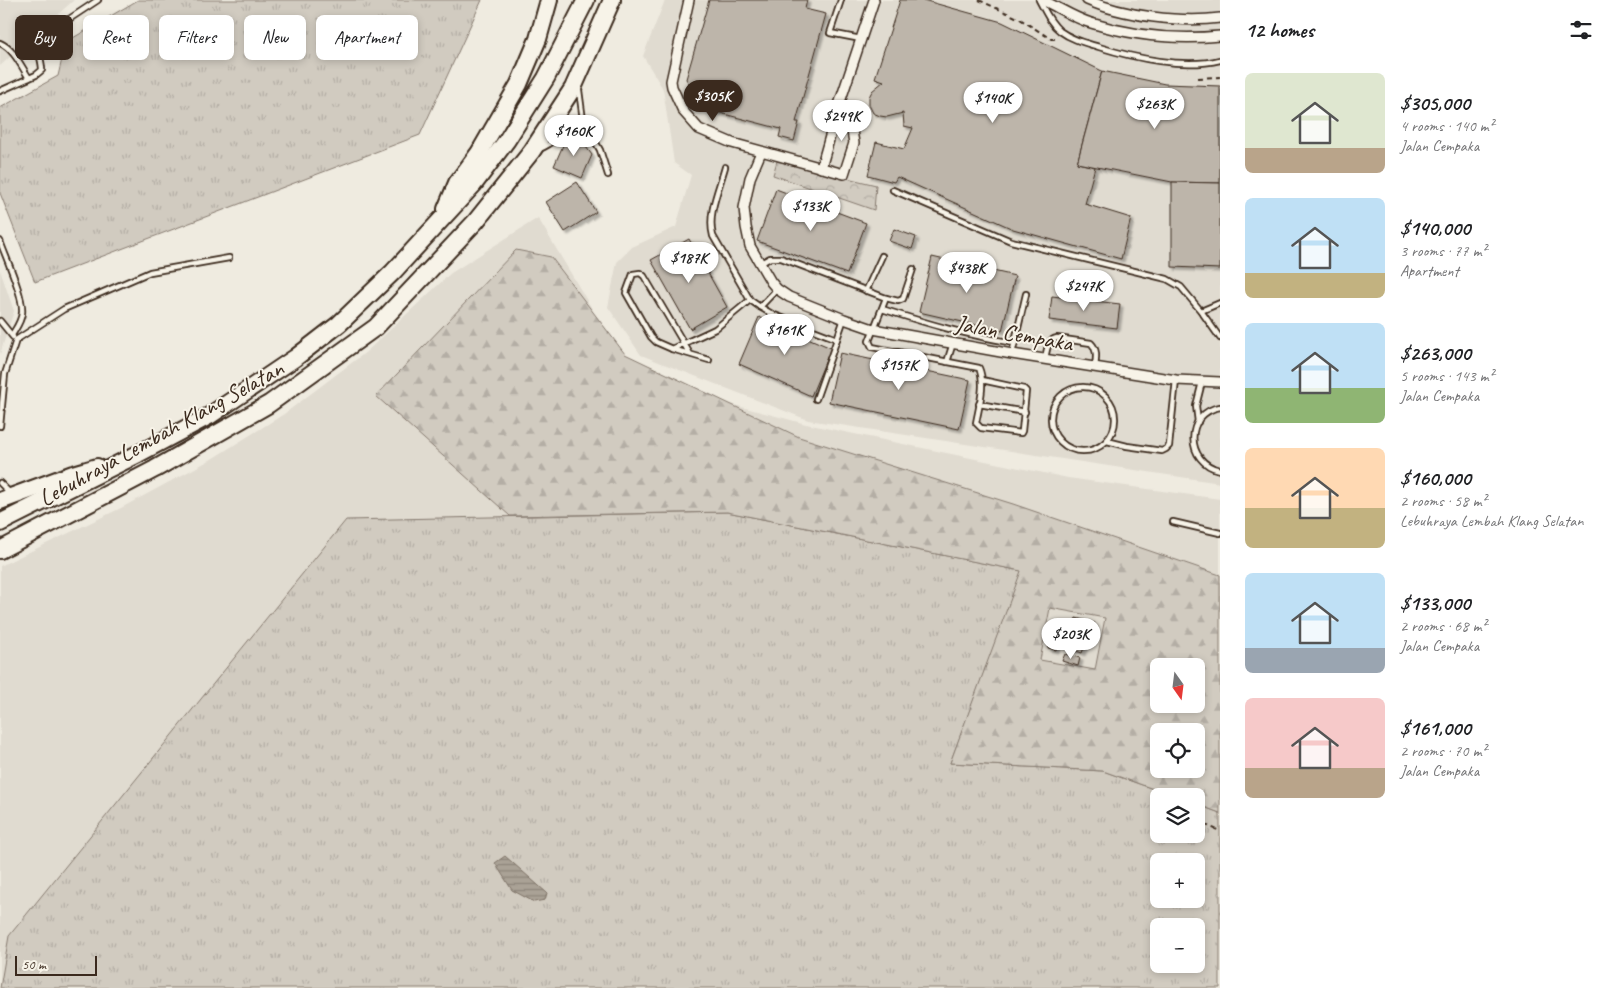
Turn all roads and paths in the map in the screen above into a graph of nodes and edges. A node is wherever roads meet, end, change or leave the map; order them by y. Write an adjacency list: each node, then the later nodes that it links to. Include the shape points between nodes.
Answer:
1 (98, 0): 19 (lane, via 42,38 38,49 42,70)
2 (549, 0): 30 (highway, via 519,84 479,153 457,183)
3 (586, 0): 30 (highway, Lebuhraya Lembah Klang Selatan, via 546,78 507,140 474,184)
4 (612, 0): 17 (highway, Lebuhraya Lembah Klang Selatan)
5 (688, 0): 25 (street, via 670,81 683,111 700,129)
6 (841, 0): 13 (lane, via 830,33)
7 (874, 0): 13 (street)
8 (979, 0): 14 (path, via 1020,19 1051,40)
9 (1040, 0): 12 (street, via 1090,23 1156,37); 14 (lane, via 1051,22)
10 (1087, 0): 11 (street, via 1138,15 1202,20)
11 (1220, 18)
12 (1220, 36)
13 (861, 39): 22 (street)
14 (1072, 39): 16 (lane, via 1130,56 1168,61)
15 (0, 43): 19 (lane, via 13,52)
16 (1220, 60)
17 (582, 68): 23 (lane, via 578,92); 24 (highway, Lebuhraya Lembah Klang Selatan, via 573,88)
18 (1220, 77): 20 (path)
19 (29, 78): 21 (lane)
20 (1198, 78)
21 (0, 91)
22 (838, 108): 27 (street); 27 (street, via 852,130 854,143 844,174)
23 (583, 120): 24 (lane, via 574,123 552,143); 28 (lane, via 600,150)
24 (532, 151): 80 (highway, Lebuhraya Lembah Klang Selatan, via 476,221 376,327 269,404 155,469)
25 (761, 152): 27 (street); 34 (street, via 750,178 744,208 750,246)
26 (725, 167): 40 (lane, via 711,226 713,236)
27 (821, 168)
28 (608, 175)
29 (893, 190): 44 (lane, via 1011,241 1167,279 1181,287)
30 (441, 220): 73 (highway, Lebuhraya Lembah Klang Selatan, via 339,324 209,416)
31 (0, 241): 48 (lane, via 22,311)
32 (882, 256): 37 (lane)
33 (229, 258): 50 (lane, via 150,272 64,309)
34 (761, 263): 36 (street); 37 (lane, via 770,258 781,258)
35 (913, 269): 39 (lane, via 903,299)
36 (777, 289): 42 (lane); 45 (street, Jalan Cempaka)
37 (866, 291): 39 (lane)
38 (1026, 294): 53 (lane)
39 (886, 298): 43 (lane)
40 (750, 300): 42 (lane); 54 (lane, via 715,329)
41 (1220, 303): 44 (lane)
42 (760, 307): 51 (lane)
43 (882, 308): 47 (lane); 53 (lane, via 945,328)
44 (1201, 311): 49 (lane)
45 (844, 319): 47 (street, Jalan Cempaka); 51 (lane)
46 (0, 321): 48 (lane)
47 (873, 329): 52 (street, Jalan Cempaka); 60 (lane, via 869,341 872,347)
48 (12, 335): 50 (lane)
49 (1220, 338)
50 (16, 340): 71 (lane, via 5,374)
51 (837, 340): 66 (lane)
52 (953, 343): 57 (street, Jalan Cempaka); 60 (lane)
53 (1015, 343): 57 (lane)
54 (683, 344): 55 (lane); 55 (lane, via 644,276 633,274 627,289 628,299 651,337); 56 (lane)
55 (672, 349): 56 (lane)
56 (690, 354): 59 (lane)
57 (1012, 354): 58 (street, Jalan Cempaka)
58 (1045, 359): 61 (street, Jalan Cempaka); 61 (lane, via 1052,339 1091,343 1096,352)
59 (709, 360)
60 (947, 362): 62 (lane, via 979,368)
61 (1095, 367): 63 (street, Jalan Cempaka)
62 (982, 380): 67 (lane); 69 (lane, via 1024,389 1027,395)
63 (1176, 380): 64 (street, Jalan Cempaka); 72 (lane, via 1166,450)
64 (1202, 382): 65 (street, Jalan Cempaka); 70 (lane, via 1196,406)
65 (1220, 382)
66 (816, 399)
67 (979, 404): 69 (lane); 69 (lane, via 976,423 981,428 1018,434 1022,431)
68 (1220, 408): 70 (lane, via 1205,414)
69 (1025, 412)
70 (1198, 422): 74 (lane, via 1193,436 1195,451 1200,460)
71 (0, 426)
72 (1107, 441): 72 (lane, via 1085,451 1061,444 1051,422 1058,398 1078,387 1100,392 1108,399 1114,409 1115,420)
73 (138, 454): 76 (highway); 78 (highway, Lebuhraya Lembah Klang Selatan)
74 (1220, 470)
75 (0, 483): 76 (lane)
76 (7, 498)
77 (1173, 522): 79 (lane)
78 (0, 523)
79 (1220, 533)
80 (0, 550)
81 (1205, 825): 82 (path)
82 (1220, 831)

